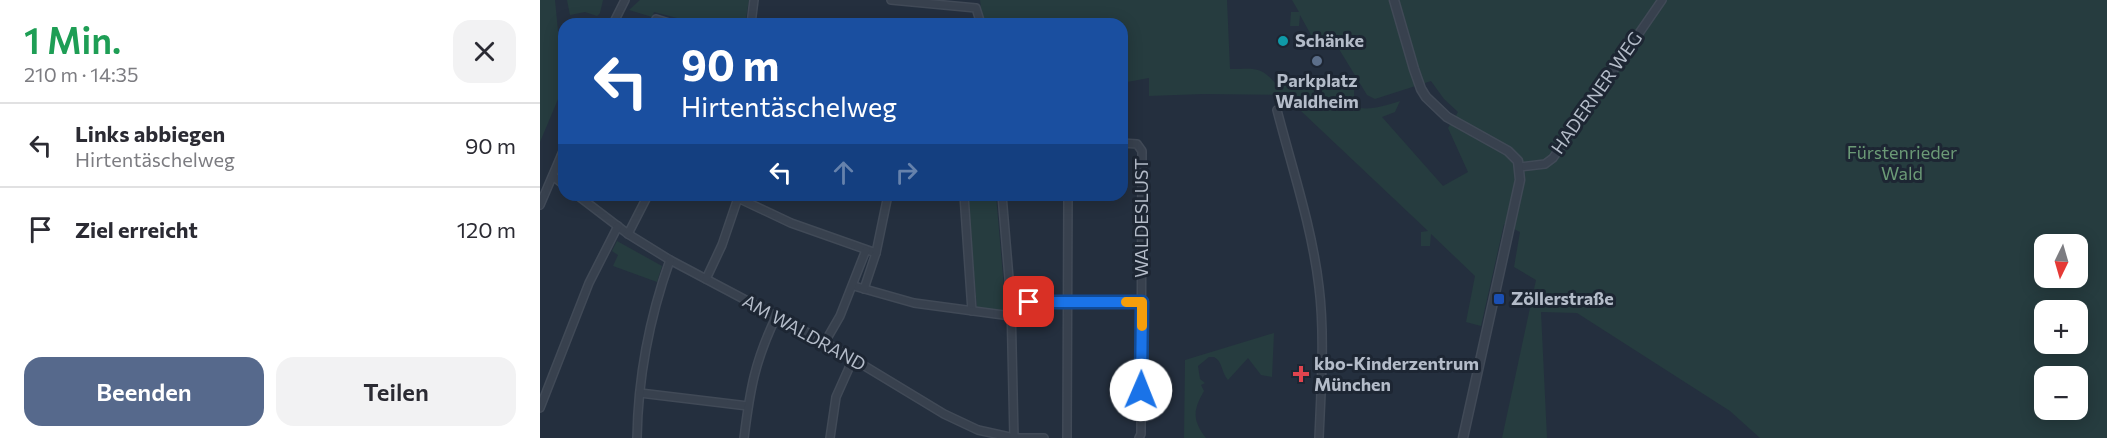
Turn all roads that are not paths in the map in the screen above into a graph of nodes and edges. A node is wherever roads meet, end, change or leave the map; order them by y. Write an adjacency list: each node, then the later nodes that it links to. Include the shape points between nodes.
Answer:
1 (625, 0): 6 (street)
2 (754, 0): 7 (street)
3 (891, 0): 8 (street, via 976,8)
4 (1394, 0): 12 (street, via 1426,96 1447,117 1515,156)
5 (1662, 0): 12 (street, HADERNER WEG, via 1553,158 1545,164)
6 (616, 18)
7 (752, 18)
8 (979, 18)
9 (1277, 110): 50 (street, via 1319,285)
10 (1128, 143): 34 (street, WALDESLUST, via 1137,144 1143,151)
11 (558, 162): 13 (street)
12 (1520, 167): 51 (street)
13 (552, 177): 14 (street); 23 (street)
14 (558, 181)
15 (585, 201): 24 (street, AM WALDRAND)
16 (645, 201): 25 (street)
17 (737, 201): 29 (street, via 723,245)
18 (749, 201): 26 (street, via 791,223)
19 (887, 201): 27 (street)
20 (964, 201): 35 (street)
21 (1003, 201): 32 (street)
22 (1068, 201): 33 (street)
23 (540, 204)
24 (618, 226): 25 (street, AM WALDRAND); 42 (street, via 589,283)
25 (628, 234): 28 (street, AM WALDRAND)
26 (866, 250): 27 (street); 30 (street)
27 (876, 253): 31 (street)
28 (670, 260): 29 (street, AM WALDRAND); 40 (street, via 651,324)
29 (706, 279): 36 (street, AM WALDRAND)
30 (854, 286): 31 (street); 38 (street)
31 (864, 289): 35 (street, via 914,303)
32 (1011, 302): 33 (street); 37 (street)
33 (1067, 302): 34 (street); 48 (street)
34 (1142, 302): 49 (street, WALDESLUST)
35 (972, 311): 37 (street)
36 (777, 315): 38 (street, AM WALDRAND); 41 (street, via 758,358)
37 (1011, 316): 46 (street)
38 (825, 342): 39 (street, AM WALDRAND)
39 (853, 359): 45 (street, via 836,397); 46 (street, AM WALDRAND, via 944,414 978,430)
40 (640, 393): 41 (street); 43 (street)
41 (748, 405): 44 (street)
42 (540, 408)
43 (637, 438)
44 (744, 438)
45 (830, 438)
46 (1014, 438): 47 (street, AM WALDRAND)
47 (1044, 438)
48 (1067, 438)
49 (1139, 438)
50 (1319, 438)
51 (1463, 438)

